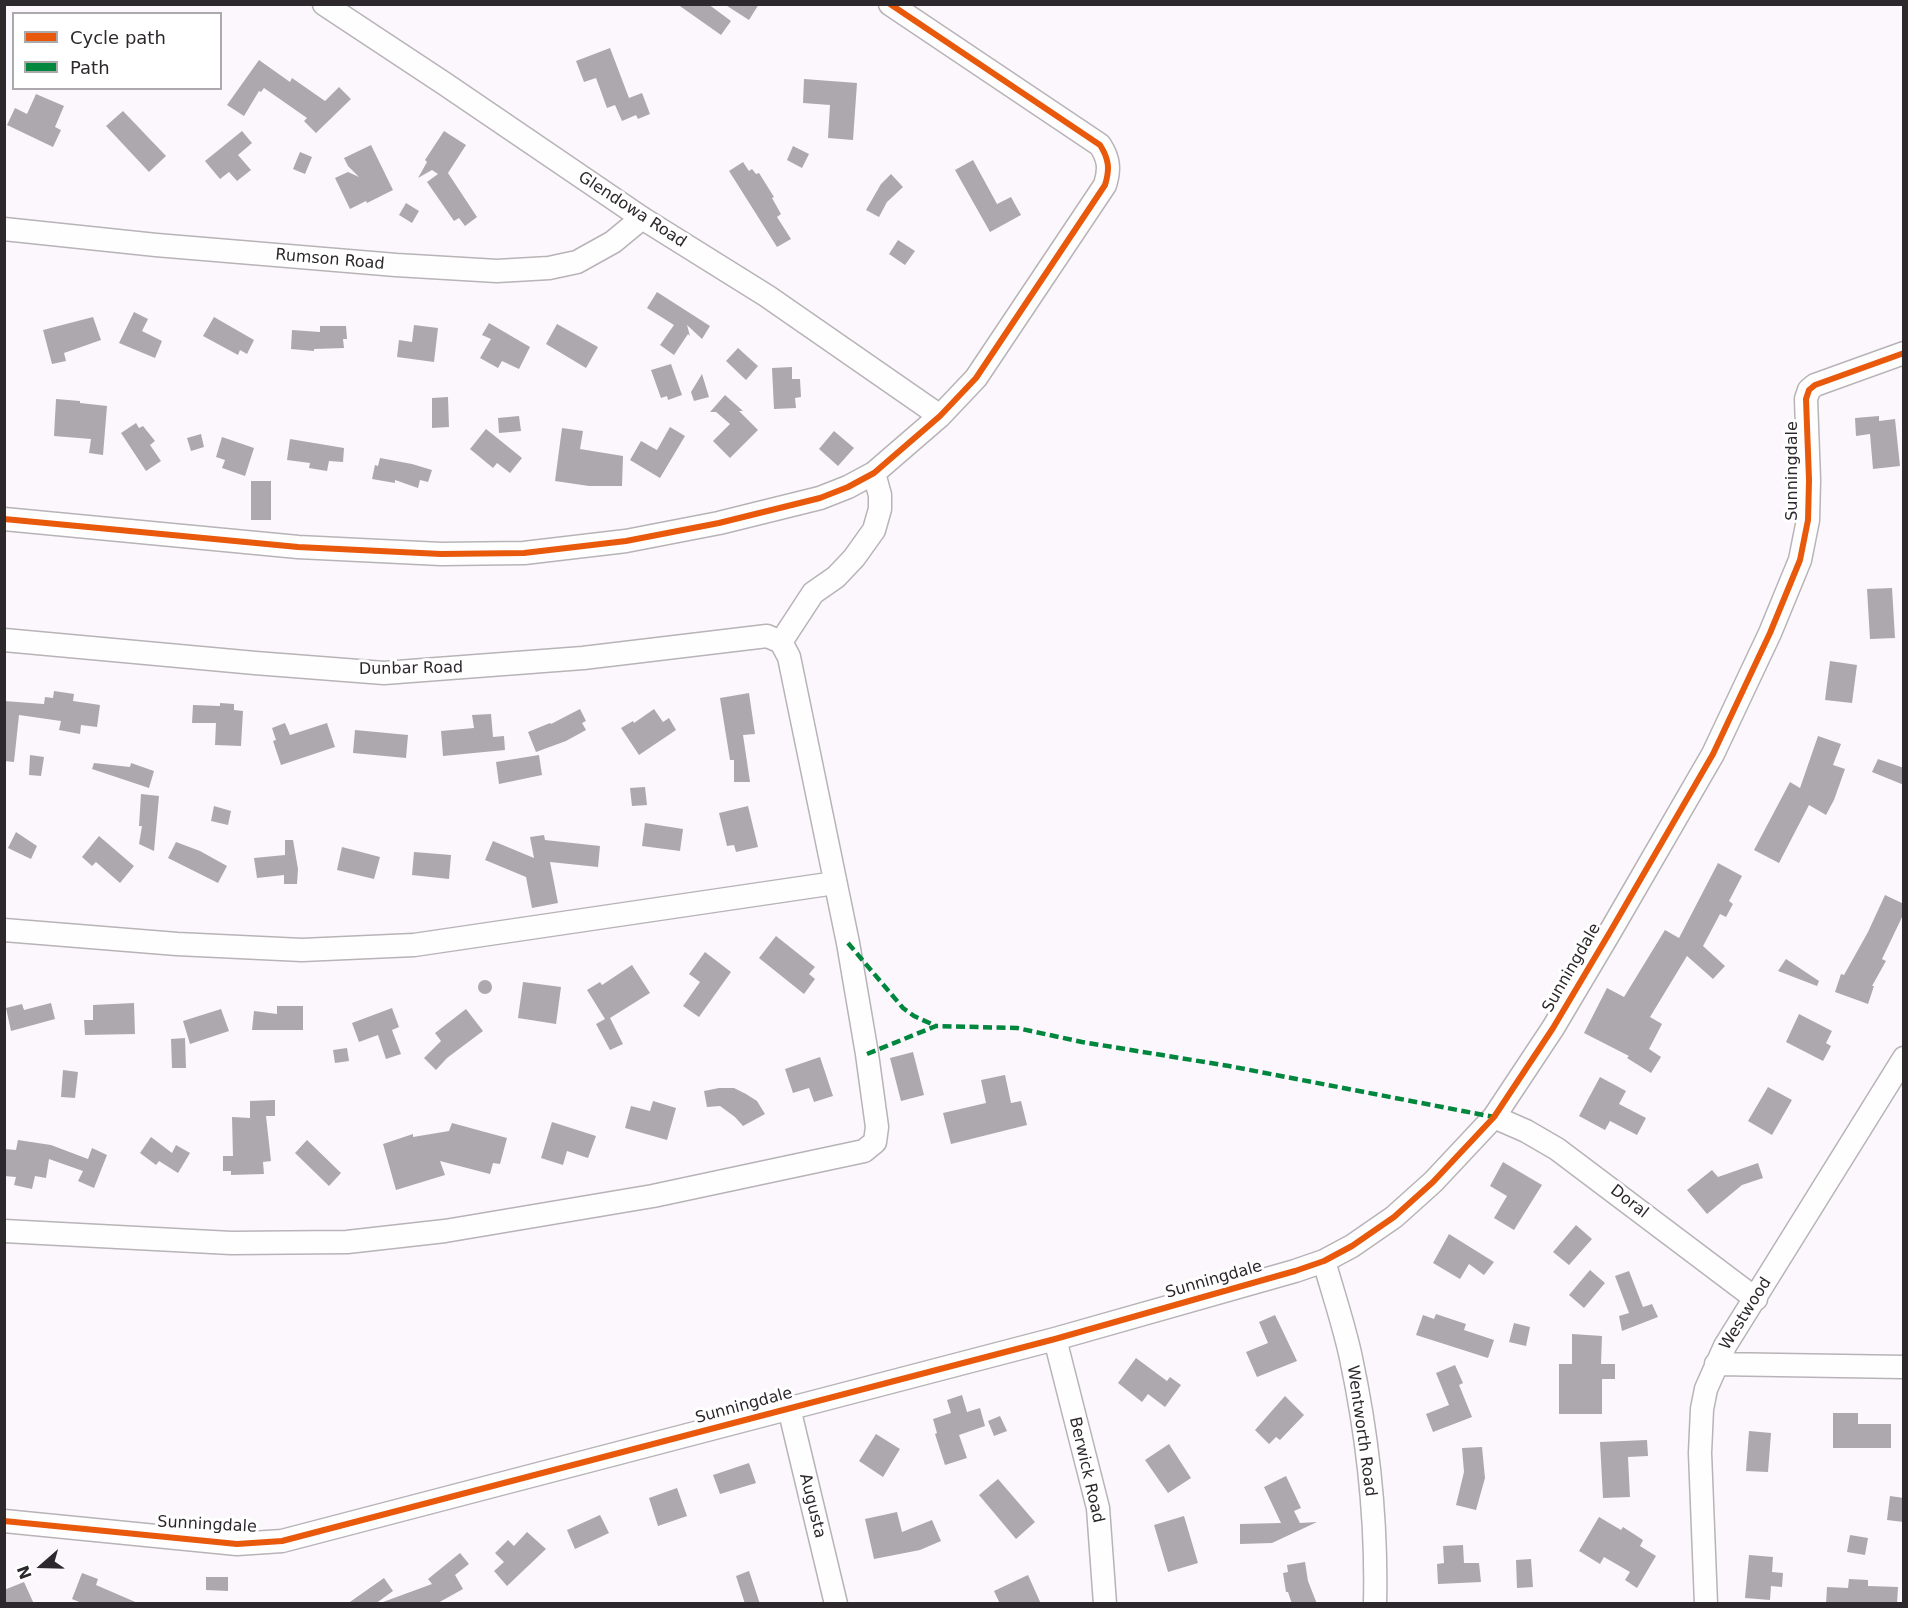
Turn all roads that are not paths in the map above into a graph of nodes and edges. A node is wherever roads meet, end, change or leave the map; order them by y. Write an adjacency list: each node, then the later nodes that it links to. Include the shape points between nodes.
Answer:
1 (324, 4): 3 (street, Glendowa Road)
2 (890, 4): 6 (street, via 1100,145 1109,164 1105,185 983,369)
3 (642, 218): 4 (street, Rumson Road, via 613,242 577,262 497,271 179,247); 6 (street, Glendowa Road, via 767,296)
4 (4, 229)
5 (1904, 353): 14 (street, Sunningdale, via 1815,385 1806,394 1808,520 1800,560 1770,633 1713,754 1553,1028)
6 (940, 416): 7 (street)
7 (874, 473): 8 (street, via 820,498 719,523 626,541 524,553 298,548); 10 (street, via 880,509 874,530 836,577 802,606)
8 (4, 519)
9 (4, 640): 10 (street, Dunbar Road, via 384,673 583,658 767,636)
10 (781, 642): 11 (street, via 789,657)
11 (835, 883): 12 (street, via 414,945 302,950); 15 (street, via 877,1127 875,1142 864,1151 653,1196 445,1231 347,1242 231,1243)
12 (4, 930)
13 (1900, 1070): 17 (street, Westwood)
14 (1494, 1117): 16 (street, Sunningdale, via 1394,1217); 17 (street, Doral, via 1557,1149)
15 (4, 1231)
16 (1324, 1261): 18 (street, Sunningdale); 25 (street, Wentworth Road, via 1350,1357 1364,1429)
17 (1755, 1299): 19 (street, Westwood)
18 (1054, 1339): 21 (street, Sunningdale); 24 (street, Berwick Road, via 1098,1508)
19 (1716, 1364): 20 (street); 26 (street, Westwood, via 1704,1399 1701,1433)
20 (1904, 1367)
21 (789, 1408): 22 (street, Sunningdale, via 282,1541 237,1544); 23 (street, Augusta)
22 (4, 1521)
23 (836, 1604)
24 (1105, 1604)
25 (1375, 1604)
26 (1706, 1604)

